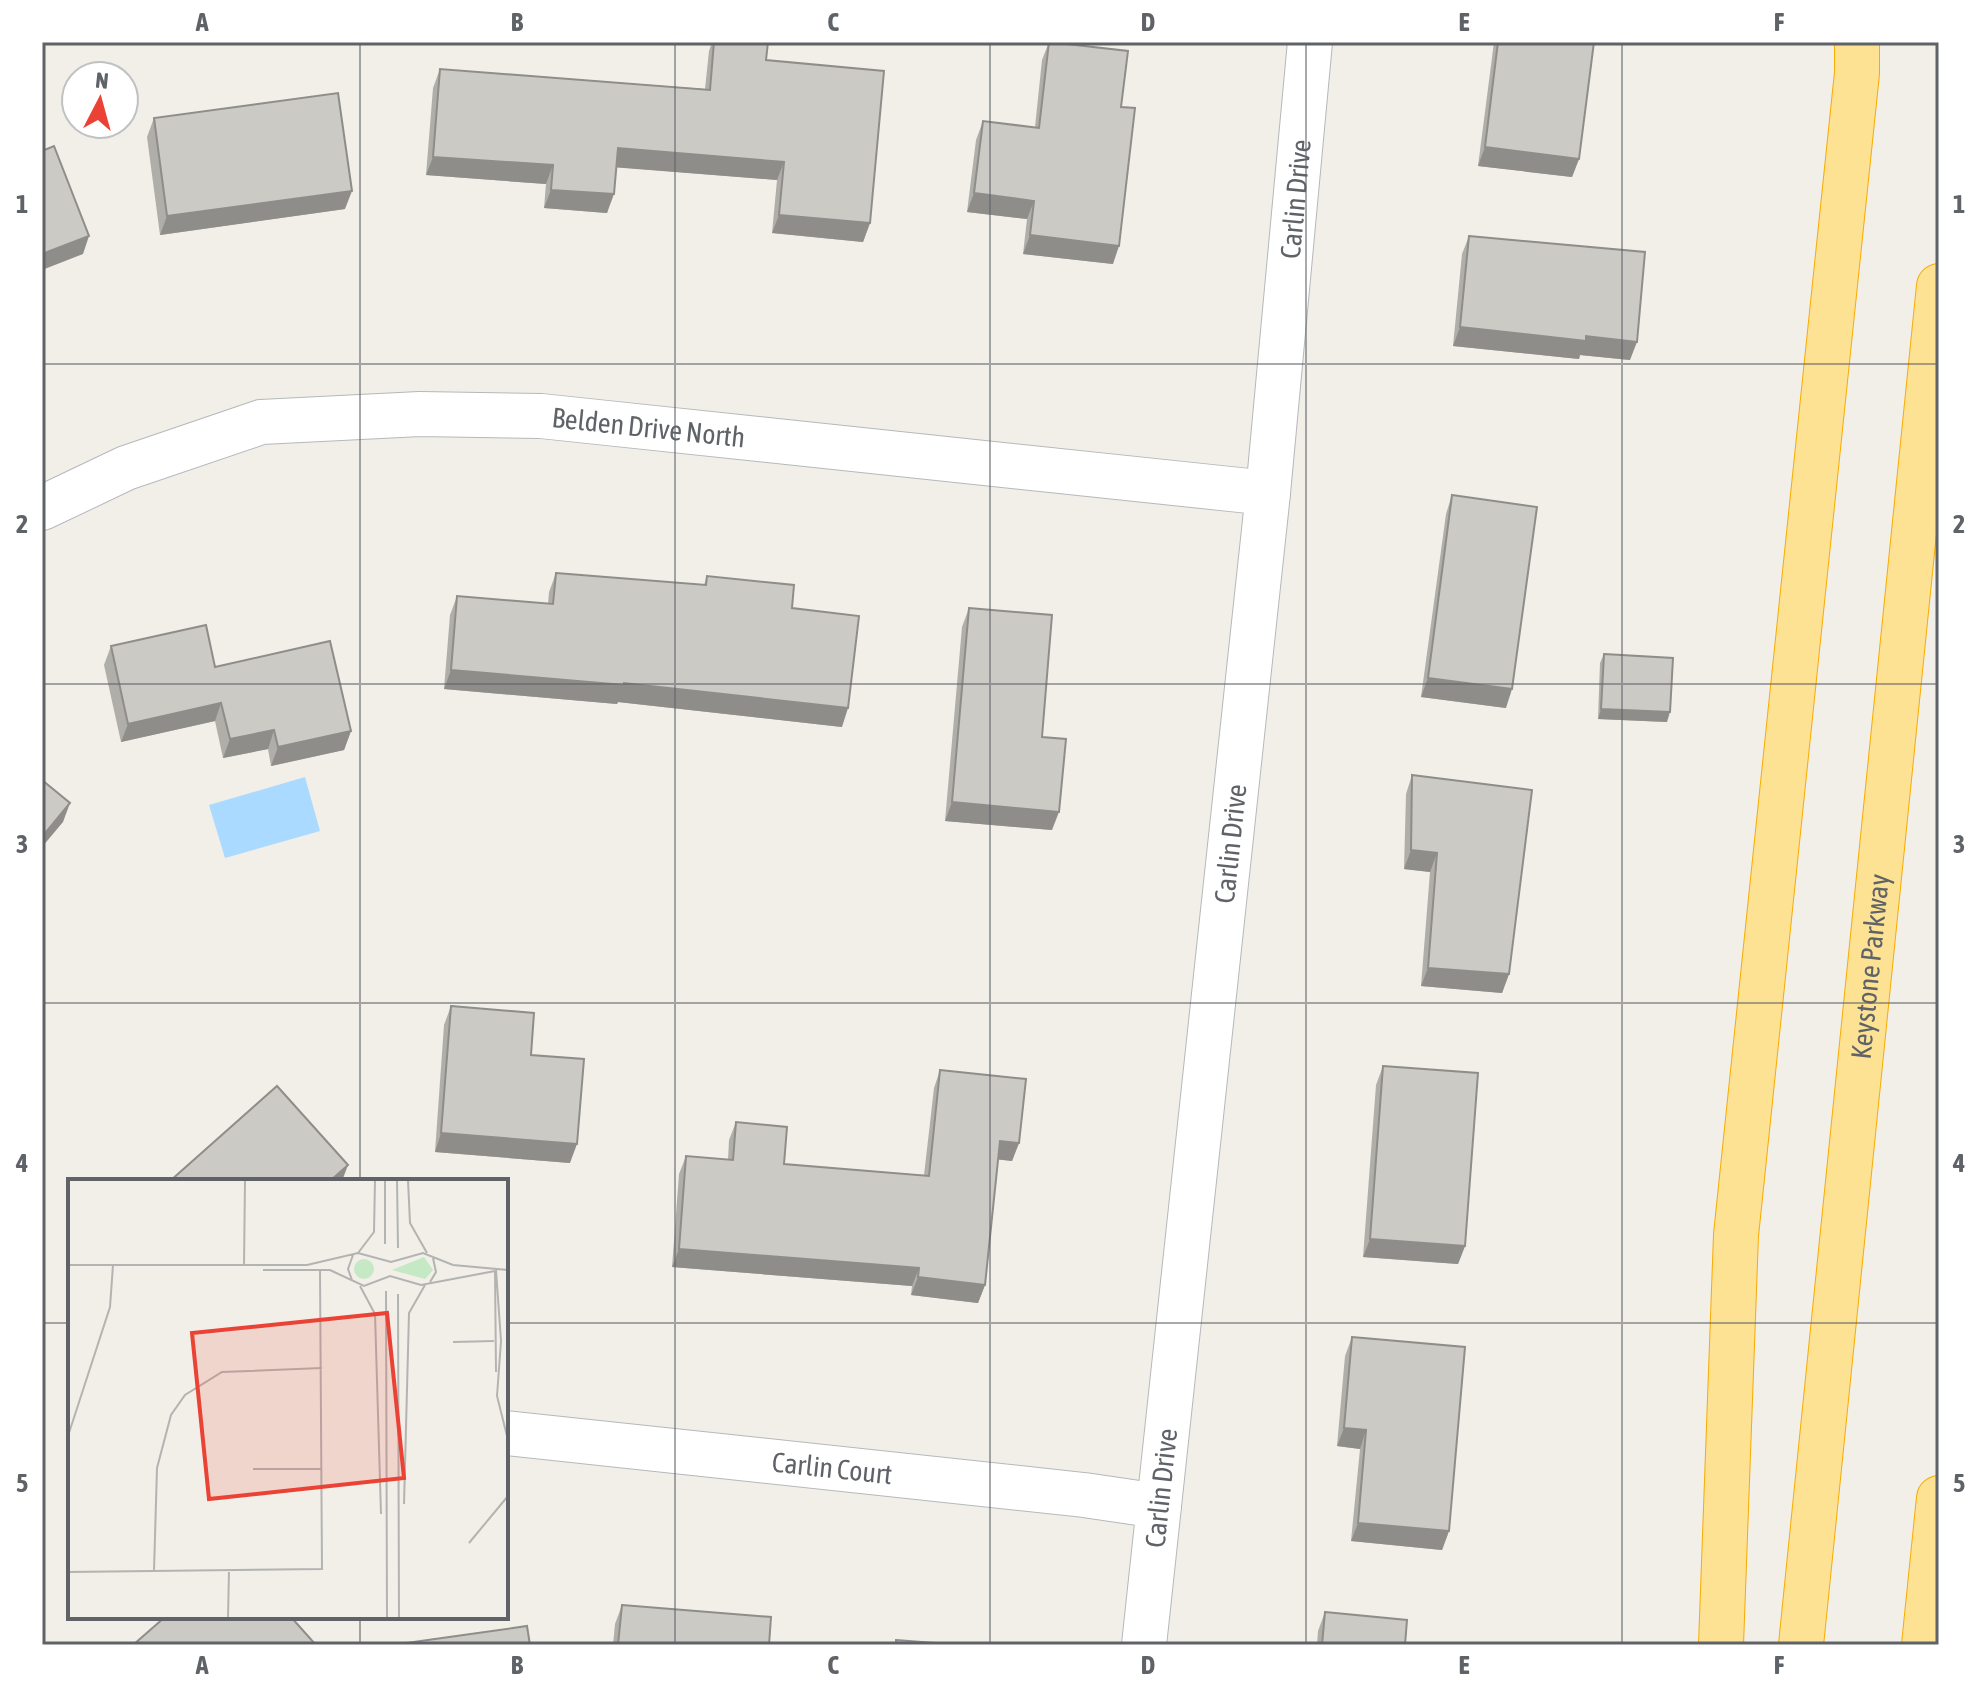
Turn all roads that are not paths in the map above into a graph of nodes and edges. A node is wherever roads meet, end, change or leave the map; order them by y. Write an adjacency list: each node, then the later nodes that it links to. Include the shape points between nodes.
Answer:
1 (1310, 42): 4 (street, Carlin Drive)
2 (1857, 42): 10 (highway, via 1736,1235)
3 (1939, 286): 11 (highway, Keystone Parkway)
4 (1268, 493): 5 (street, Belden Drive North, via 541,416 420,414 261,422 126,468); 8 (street, Carlin Drive)
5 (42, 508)
6 (508, 1433): 8 (street, Carlin Court)
7 (1939, 1498): 12 (highway)
8 (1159, 1506): 9 (street, Carlin Drive)
9 (1144, 1645)
10 (1721, 1645)
11 (1801, 1645)
12 (1924, 1645)

